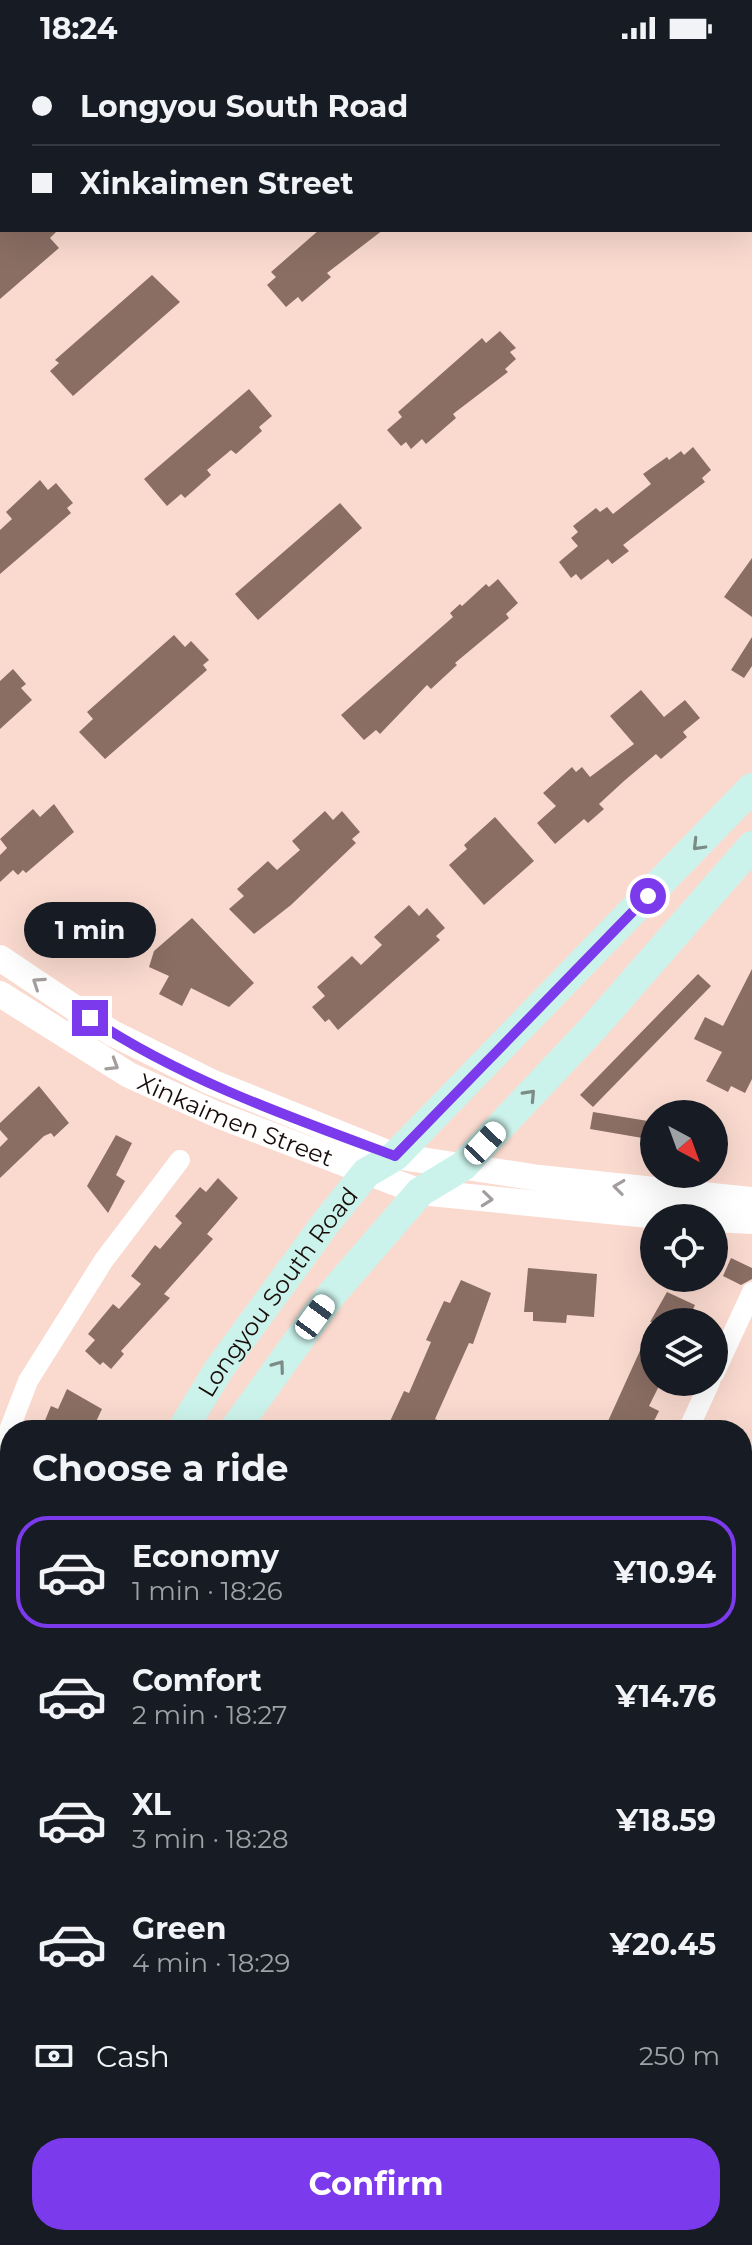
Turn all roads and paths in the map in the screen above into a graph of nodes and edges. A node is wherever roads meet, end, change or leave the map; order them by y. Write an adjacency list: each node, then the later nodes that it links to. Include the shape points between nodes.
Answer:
1 (752, 788): 5 (main road, Longyou South Road, one-way to 5)
2 (752, 846): 7 (main road, Longyou South Road, one-way to 2, via 594,1027)
3 (0, 958): 5 (street, Xinkaimen Street, one-way to 3, via 211,1082 112,1033)
4 (0, 994): 8 (street, Xinkaimen Street, one-way to 8, via 129,1075)
5 (395, 1156): 7 (street, Xinkaimen Street); 8 (main road, Longyou South Road)
6 (180, 1160): 17 (street, via 104,1260 28,1381)
7 (463, 1166): 9 (main road, Longyou South Road); 10 (street, Xinkaimen Street, one-way to 7)
8 (366, 1173): 9 (street, Xinkaimen Street); 18 (main road, Longyou South Road, via 262,1308)
9 (420, 1192): 11 (street, Xinkaimen Street, one-way to 11); 19 (main road, Longyou South Road, one-way to 9, via 331,1295)
10 (752, 1200)
11 (640, 1214)
12 (728, 1220): 13 (street)
13 (752, 1221)
14 (752, 1292): 15 (street)
15 (728, 1344)
16 (704, 1396): 20 (street)
17 (13, 1420)
18 (189, 1420)
19 (241, 1420)
20 (693, 1420)

